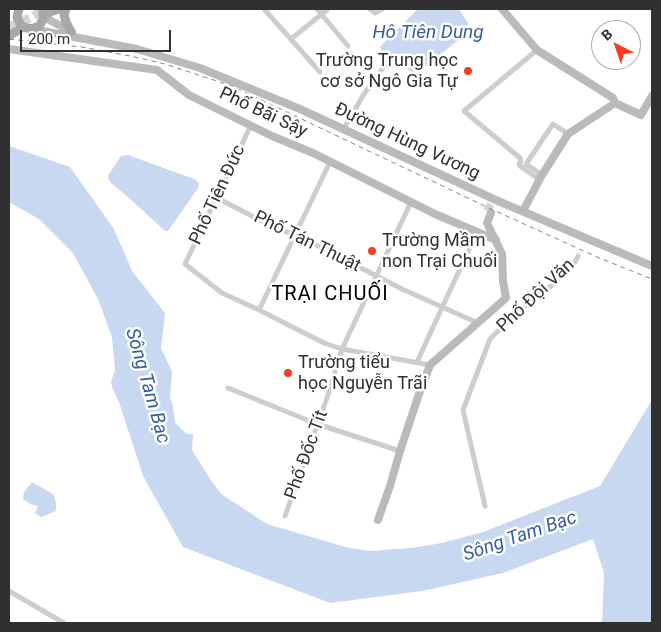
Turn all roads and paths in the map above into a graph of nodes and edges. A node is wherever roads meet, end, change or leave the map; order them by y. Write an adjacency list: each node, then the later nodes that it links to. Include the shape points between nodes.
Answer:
1 (19, 9): 13 (main road, via 17,17)
2 (59, 9): 10 (main road)
3 (66, 9): 14 (main road, via 64,15)
4 (264, 9): 17 (street)
5 (317, 9): 11 (street)
6 (328, 9): 11 (street)
7 (370, 9): 8 (street, via 375,13)
8 (382, 9)
9 (502, 9): 20 (street)
10 (44, 13): 13 (main road, via 39,26); 14 (street, Đường Hùng Vương)
11 (321, 14): 17 (street); 18 (street)
12 (9, 24): 13 (main road, Đường Hùng Vương)
13 (25, 27): 15 (main road); 16 (street, Đường Hùng Vương)
14 (71, 32): 16 (street, Đường Hùng Vương)
15 (9, 36)
16 (85, 39): 26 (street, Đường Hùng Vương, via 137,49 200,68)
17 (291, 39): 22 (street)
18 (348, 46)
19 (9, 49): 25 (street, Phố Bãi Sậy, via 157,70 190,95)
20 (537, 50): 24 (street, via 613,98); 29 (street, via 464,111 520,158 520,166)
21 (388, 61): 26 (street)
22 (320, 72)
23 (652, 96): 24 (street, via 641,116)
24 (615, 103): 27 (street)
25 (251, 125): 28 (street, Phố Bãi Sậy); 30 (street, Phố Tiên Đức)
26 (343, 130): 32 (street, Đường Hùng Vương)
27 (568, 134): 29 (street); 29 (street, via 553,124 526,164)
28 (330, 162): 31 (street, Phố Bãi Sậy); 35 (street)
29 (541, 177): 33 (street)
30 (217, 198): 35 (street, Phố Tán Thuật); 41 (street, Phố Tiên Đức, via 186,264 222,293)
31 (411, 202): 34 (street, Phố Bãi Sậy); 39 (street, Phố Đốc Tít)
32 (492, 206): 33 (street, Đường Hùng Vương); 34 (street); 36 (street, via 487,222)
33 (523, 211): 38 (street, Đường Hùng Vương)
34 (477, 232): 36 (street, Phố Bãi Sậy); 40 (street)
35 (295, 236): 39 (street, Phố Tán Thuật); 41 (street)
36 (496, 240): 42 (street, via 502,254 506,298)
37 (578, 256): 49 (street, Phố Đội Văn, via 550,287 515,314 490,339 463,410)
38 (652, 266)
39 (376, 276): 40 (street, Phố Tán Thuật); 43 (street, Phố Đốc Tít)
40 (441, 306): 42 (street, Phố Tán Thuật); 44 (street)
41 (259, 310): 43 (street)
42 (479, 324): 45 (street)
43 (342, 349): 44 (street); 47 (street, Phố Đốc Tít)
44 (417, 362): 45 (street)
45 (430, 365): 48 (street)
46 (228, 388): 47 (street)
47 (317, 424): 48 (street); 50 (street, Phố Đốc Tít)
48 (400, 450): 51 (street)
49 (485, 506)
50 (285, 516)
51 (378, 520)
52 (9, 590): 53 (street)
53 (64, 623)

